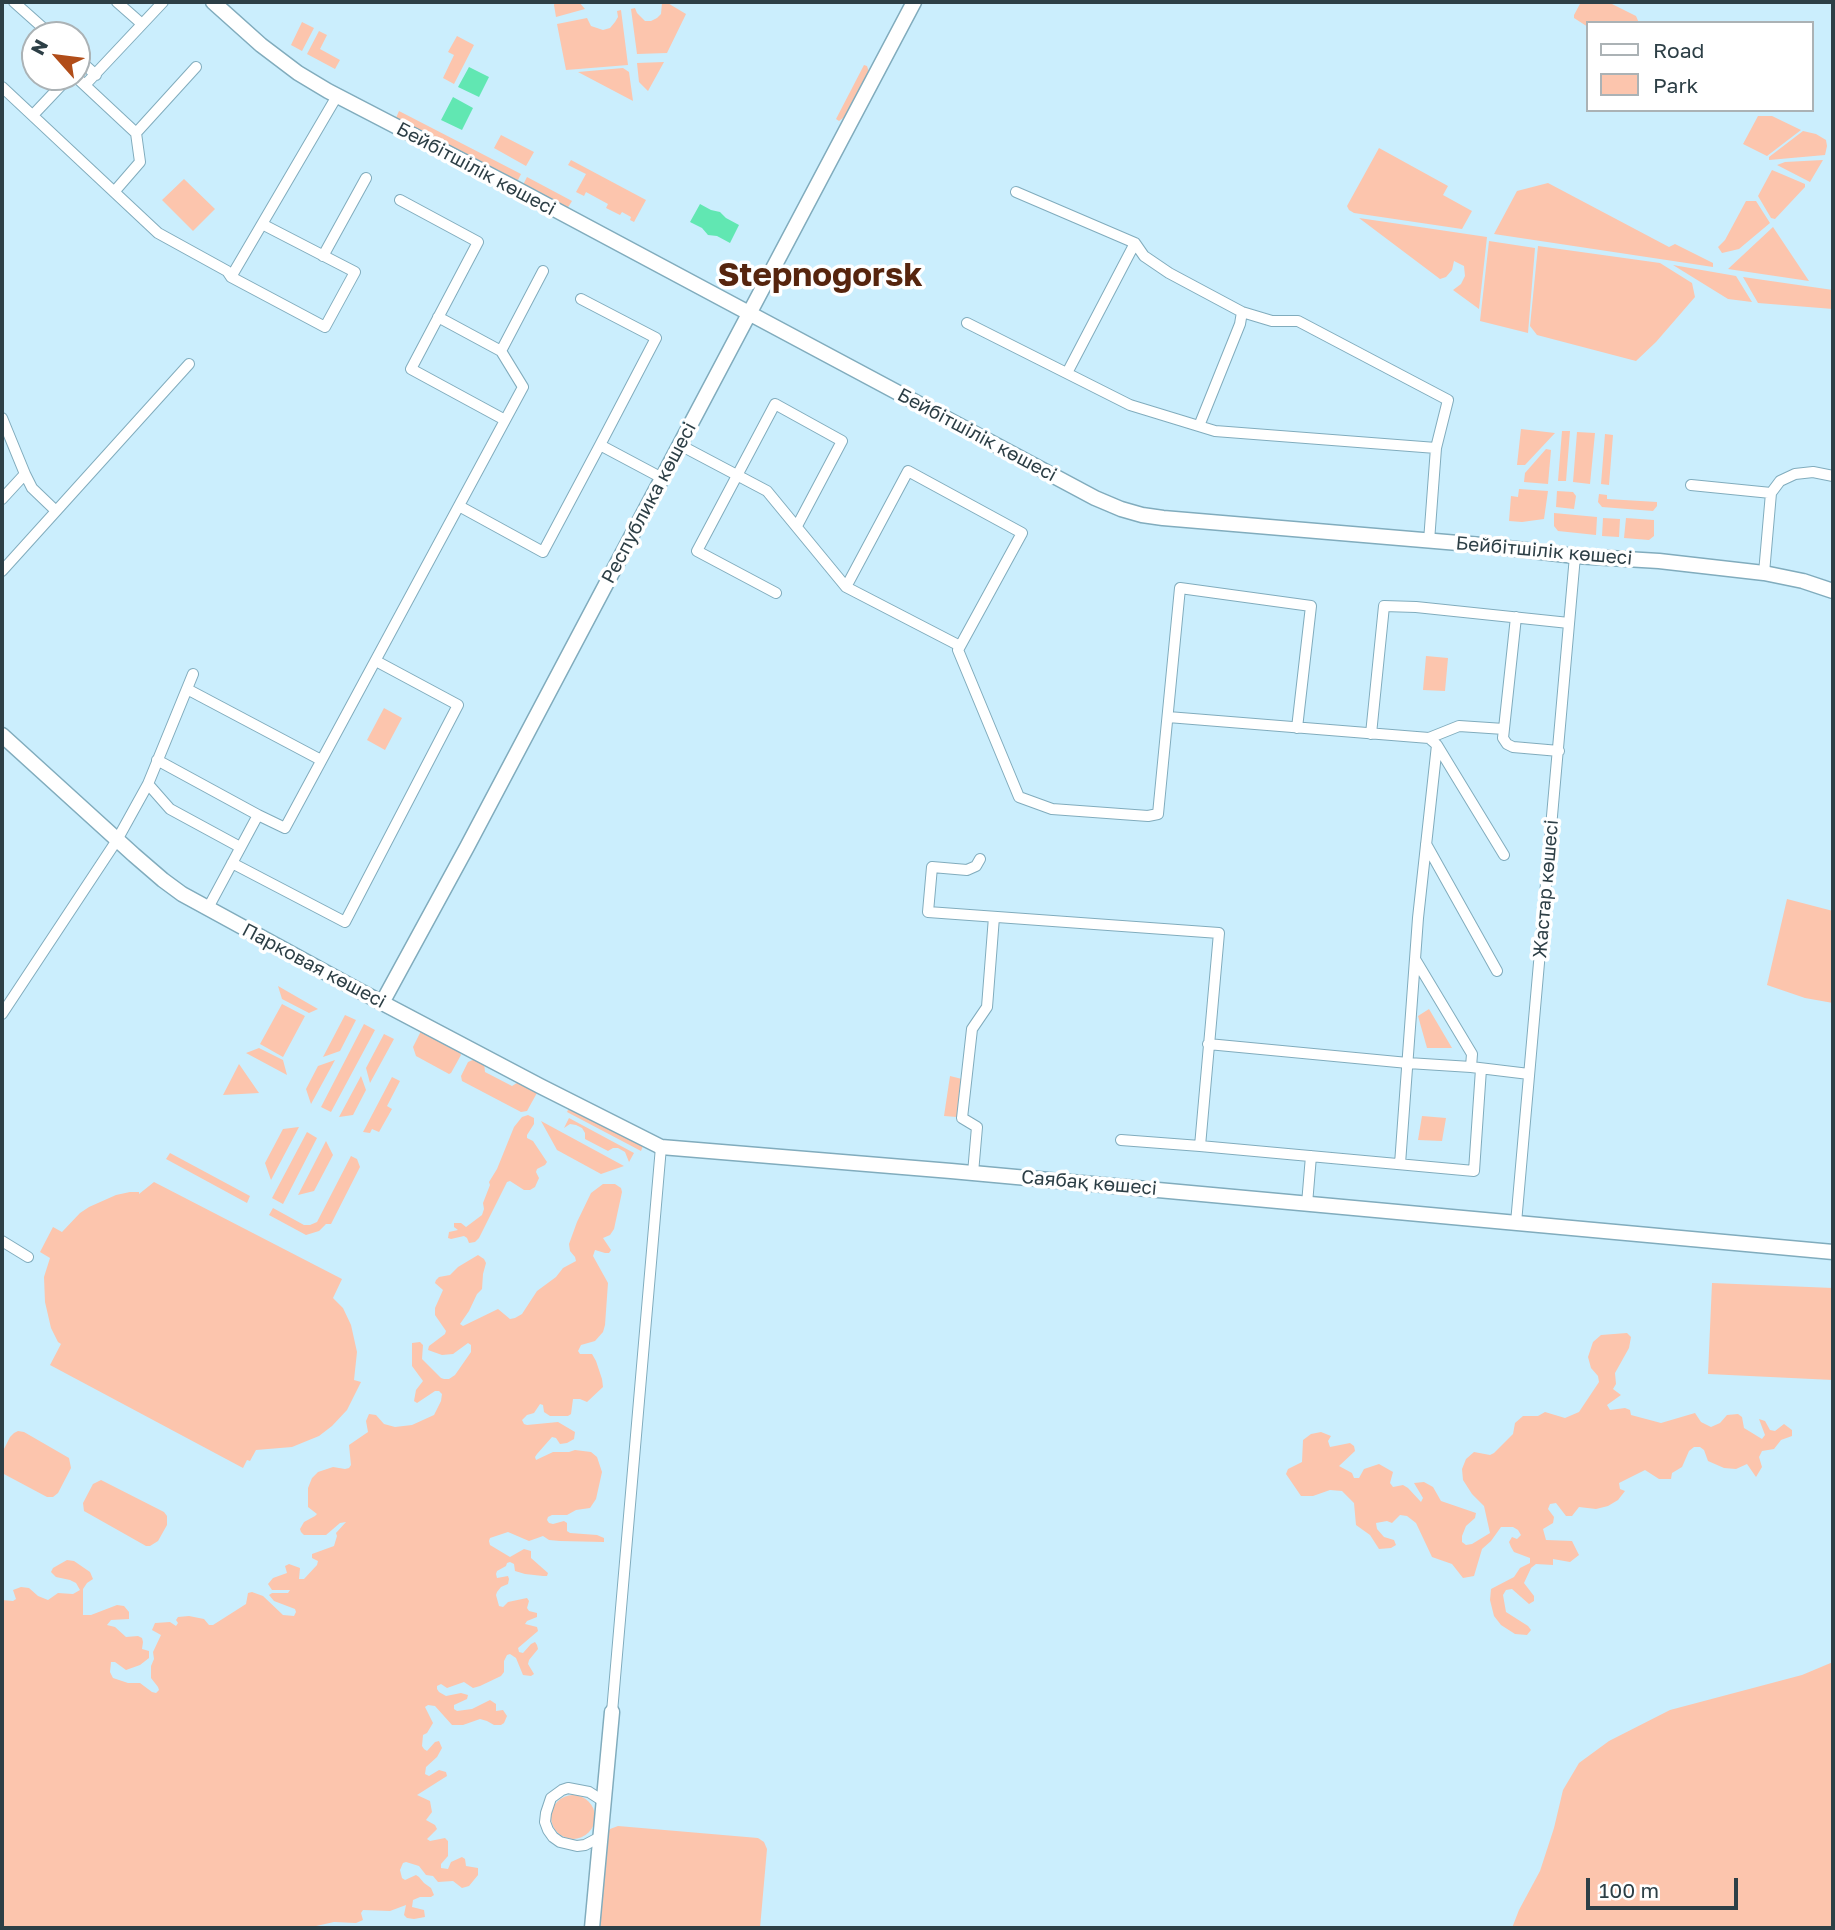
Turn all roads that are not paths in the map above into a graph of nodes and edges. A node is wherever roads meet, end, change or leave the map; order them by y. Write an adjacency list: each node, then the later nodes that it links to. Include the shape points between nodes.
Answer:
1 (14, 2): 6 (street)
2 (117, 2): 7 (street)
3 (163, 2): 7 (street)
4 (213, 2): 15 (street, Бейбітшілік көшесі, via 286,65)
5 (914, 2): 29 (street, Республика көшесі)
6 (35, 21)
7 (142, 24): 10 (street)
8 (195, 67): 17 (street)
9 (91, 71): 10 (street)
10 (96, 75): 11 (street)
11 (91, 80)
12 (2, 87): 16 (street)
13 (56, 91): 16 (street)
14 (91, 91): 17 (street)
15 (337, 96): 22 (street); 29 (street, Бейбітшілік көшесі)
16 (33, 115): 19 (street)
17 (136, 133): 19 (street, via 140,162)
18 (366, 178): 24 (street)
19 (114, 192): 26 (street, via 158,233)
20 (1016, 192): 23 (street)
21 (400, 200): 30 (street, via 478,242)
22 (262, 224): 24 (street); 26 (street)
23 (1135, 243): 28 (street, via 1144,256 1169,273); 34 (street)
24 (323, 256): 26 (street, via 355,272 325,327)
25 (543, 271): 32 (street)
26 (231, 277)
27 (582, 299): 38 (street, via 656,338)
28 (1242, 312): 37 (street); 40 (street, via 1272,321 1298,321 1448,400)
29 (750, 314): 39 (street, Республика көшесі); 51 (street, Бейбітшілік көшесі, via 1121,509 1163,518)
30 (438, 317): 32 (street); 36 (street, via 411,369)
31 (967, 323): 34 (street)
32 (501, 351): 36 (street, via 523,387)
33 (189, 364): 49 (street)
34 (1068, 373): 37 (street, via 1130,405)
35 (2, 418): 41 (street)
36 (505, 420): 48 (street)
37 (1199, 426): 40 (street)
38 (600, 445): 44 (street); 48 (street, via 543,552)
39 (680, 445): 42 (street); 44 (street, Республика көшесі)
40 (1436, 448): 51 (street)
41 (25, 474): 47 (street); 49 (street, via 32,488)
42 (736, 475): 50 (street, via 767,491); 50 (street, via 775,404 842,441); 57 (street, via 697,551)
43 (1833, 476): 46 (street, via 1795,474 1780,481)
44 (662, 478): 85 (street, Республика көшесі)
45 (1691, 485): 46 (street)
46 (1772, 493): 54 (street)
47 (4, 494)
48 (459, 506): 61 (street)
49 (56, 511): 53 (street)
50 (797, 526): 55 (street)
51 (1429, 541): 52 (street, Бейбітшілік көшесі)
52 (1575, 556): 54 (street, Бейбітшілік көшесі); 59 (street, Жастар көшесі)
53 (2, 570)
54 (1765, 573): 56 (street, Бейбітшілік көшесі)
55 (846, 587): 60 (street); 60 (street, via 908,471 1022,533)
56 (1833, 591)
57 (776, 593)
58 (1516, 617): 59 (street); 66 (street); 67 (street, via 1384,606)
59 (1569, 623): 70 (street, Жастар көшесі)
60 (960, 646): 64 (street, via 1019,797 1052,809 1158,814)
61 (376, 661): 72 (street); 80 (street, via 458,705 345,922)
62 (193, 674): 63 (street)
63 (187, 689): 71 (street); 72 (street)
64 (1168, 718): 65 (street); 65 (street, via 1180,588 1311,606)
65 (1297, 728): 67 (street)
66 (1504, 729): 69 (street, via 1459,726); 70 (street, via 1503,738 1513,747)
67 (1371, 734): 69 (street)
68 (2, 735): 75 (street, Парковая көшесі)
69 (1433, 741): 76 (street); 78 (street)
70 (1559, 751): 90 (street, Жастар көшесі)
71 (157, 760): 73 (street); 74 (street)
72 (321, 760): 74 (street, via 285,828)
73 (148, 784): 75 (street); 77 (street, via 170,810)
74 (258, 815): 77 (street)
75 (117, 840): 81 (street, Парковая көшесі, via 163,880); 86 (street)
76 (1426, 843): 83 (street); 84 (street)
77 (240, 847): 80 (street)
78 (1504, 855)
79 (980, 859): 82 (street, via 967,870 932,867 928,912)
80 (232, 863): 81 (street)
81 (208, 908): 85 (street, Парковая көшесі)
82 (995, 917): 87 (street, via 1219,933); 96 (street, via 987,1007 972,1029 962,1118 977,1126)
83 (1415, 959): 88 (street); 89 (street)
84 (1497, 971)
85 (382, 1003): 93 (street, Парковая көшесі)
86 (2, 1014)
87 (1208, 1044): 88 (street); 92 (street)
88 (1408, 1063): 89 (street); 95 (street)
89 (1476, 1068): 90 (street); 95 (street, via 1474,1171)
90 (1529, 1074): 98 (street, Жастар көшесі)
91 (1121, 1140): 92 (street)
92 (1200, 1146): 94 (street)
93 (661, 1147): 96 (street, Саябақ көшесі); 102 (street)
94 (1311, 1156): 95 (street); 97 (street)
95 (1400, 1164)
96 (973, 1173): 97 (street, Саябақ көшесі)
97 (1307, 1204): 98 (street, Саябақ көшесі)
98 (1516, 1223): 100 (street, Саябақ көшесі)
99 (2, 1241): 101 (street)
100 (1833, 1252)
101 (28, 1257)
102 (612, 1712): 103 (street)
103 (603, 1801): 104 (street); 104 (street, via 589,1792 562,1790 551,1798 545,1822 560,1842 577,1846)
104 (600, 1837): 105 (street)
105 (593, 1928)

